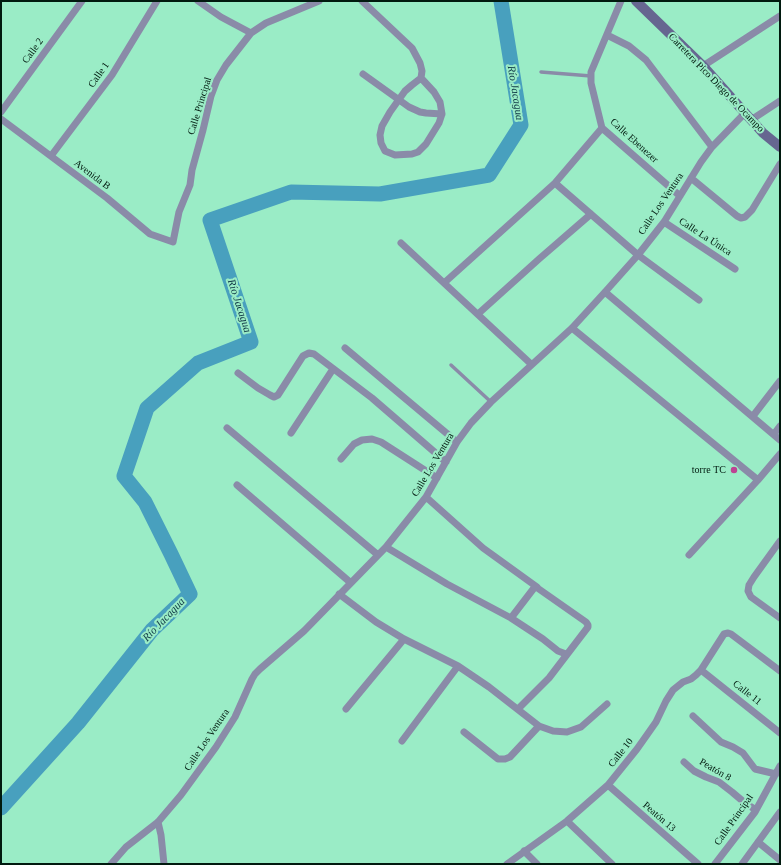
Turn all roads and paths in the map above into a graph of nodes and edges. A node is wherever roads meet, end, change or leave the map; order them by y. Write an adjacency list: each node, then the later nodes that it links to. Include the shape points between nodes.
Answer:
1 (82, 1): 18 (street, Calle 2)
2 (157, 1): 25 (street, Calle 1, via 112,75)
3 (198, 1): 9 (street, via 220,17)
4 (319, 1): 9 (street, Calle Principal, via 266,23)
5 (362, 1): 15 (street, via 412,48 420,63)
6 (621, 1): 10 (street, Calle Ebenezer)
7 (636, 1): 11 (street, Carretera Pico Diego de Ocampo)
8 (780, 16): 11 (street)
9 (251, 33): 32 (street, Calle Principal, via 226,65 211,96 190,185 179,212)
10 (607, 35): 14 (street, Calle Ebenezer); 23 (street, via 629,46 646,60)
11 (703, 66): 20 (street, Carretera Pico Diego de Ocampo)
12 (541, 72): 14 (lane)
13 (363, 74): 16 (street)
14 (591, 76): 22 (street, Calle Ebenezer)
15 (421, 78): 16 (street); 19 (street, via 440,102)
16 (399, 99): 19 (street, via 420,112); 19 (street, via 382,126 380,135 385,151 395,154 418,152 434,133)
17 (780, 101): 20 (street)
18 (1, 112)
19 (442, 114)
20 (748, 116): 23 (street, Calle Los Ventura); 24 (street, Carretera Pico Diego de Ocampo)
21 (1, 119): 25 (street, Avenida B)
22 (602, 128): 28 (street); 29 (street, Calle Ebenezer)
23 (712, 147): 27 (street, Calle Los Ventura)
24 (780, 147)
25 (51, 156): 32 (street, Avenida B, via 150,234)
26 (780, 164): 27 (street, via 752,210 741,218)
27 (691, 178): 29 (street, Calle Los Ventura)
28 (555, 182): 30 (street); 36 (street)
29 (680, 196): 31 (street, Calle Los Ventura)
30 (591, 214): 34 (street); 39 (street)
31 (664, 222): 34 (street, Calle Los Ventura); 35 (street, Calle La Única)
32 (173, 242)
33 (401, 243): 36 (street)
34 (638, 255): 37 (street, Calle Los Ventura); 38 (street)
35 (735, 269)
36 (444, 283): 39 (street)
37 (605, 292): 40 (street, Calle Los Ventura); 48 (street)
38 (699, 300)
39 (478, 314): 42 (street)
40 (572, 328): 42 (street, Calle Los Ventura); 59 (street)
41 (344, 348): 54 (street)
42 (531, 364): 47 (street, Calle Los Ventura)
43 (451, 365): 47 (lane)
44 (333, 370): 45 (street, via 314,354 306,354 278,395 274,397); 51 (street); 57 (street, via 372,398)
45 (238, 373)
46 (780, 381): 48 (street)
47 (491, 402): 54 (street, Calle Los Ventura)
48 (753, 416): 52 (street)
49 (780, 426): 52 (street)
50 (227, 428): 64 (street)
51 (291, 433)
52 (774, 434): 53 (street)
53 (780, 440)
54 (457, 442): 57 (street, Calle Los Ventura)
55 (780, 454): 59 (street)
56 (341, 459): 58 (street, via 354,444 372,439 381,442)
57 (446, 462): 58 (street, Calle Los Ventura)
58 (437, 478): 61 (street, Calle Los Ventura)
59 (758, 480): 65 (street)
60 (236, 485): 66 (street)
61 (426, 497): 63 (street, Calle Los Ventura); 67 (street, via 483,548)
62 (780, 541): 70 (street, via 749,585 748,591 751,597)
63 (386, 547): 64 (street, Calle Los Ventura); 69 (street)
64 (378, 555): 66 (street, Calle Los Ventura)
65 (689, 555)
66 (352, 583): 68 (street, Calle Los Ventura)
67 (537, 587): 69 (street); 72 (street, via 588,624)
68 (339, 594): 71 (street); 91 (street, Calle Los Ventura, via 304,631 252,679 235,717 216,747)
69 (511, 618): 72 (street)
70 (780, 618)
71 (404, 639): 73 (street); 77 (street)
72 (566, 654): 78 (street, via 543,685)
73 (458, 666): 78 (street); 83 (street)
74 (701, 670): 75 (street, Calle 10, via 722,636 731,634); 82 (street, Calle 11); 87 (street, Calle 10, via 673,690 656,722)
75 (780, 671)
76 (608, 704): 80 (street, via 581,727 567,732 553,731)
77 (346, 709)
78 (518, 709): 80 (street)
79 (693, 716): 86 (street, via 721,742 743,753 755,769)
80 (540, 726): 81 (street, via 505,759 498,759)
81 (464, 732)
82 (780, 732)
83 (402, 741)
84 (684, 762): 88 (street, Peatón 8, via 706,777 719,782)
85 (780, 766): 86 (street, Calle Principal)
86 (776, 774): 88 (street, Calle Principal)
87 (608, 786): 90 (street, Calle 10); 100 (street, Peatón 13)
88 (756, 810): 101 (street, Calle Principal)
89 (780, 812): 92 (street)
90 (566, 821): 93 (street, Calle 10); 99 (street)
91 (158, 822): 95 (street, Calle Los Ventura, via 126,847); 96 (street)
92 (758, 842): 94 (street); 102 (street)
93 (524, 851): 97 (street, Calle 10); 98 (street)
94 (780, 860)
95 (111, 864)
96 (164, 864)
97 (507, 864)
98 (537, 864)
99 (612, 864)
100 (698, 864)
101 (715, 864)
102 (742, 864)

